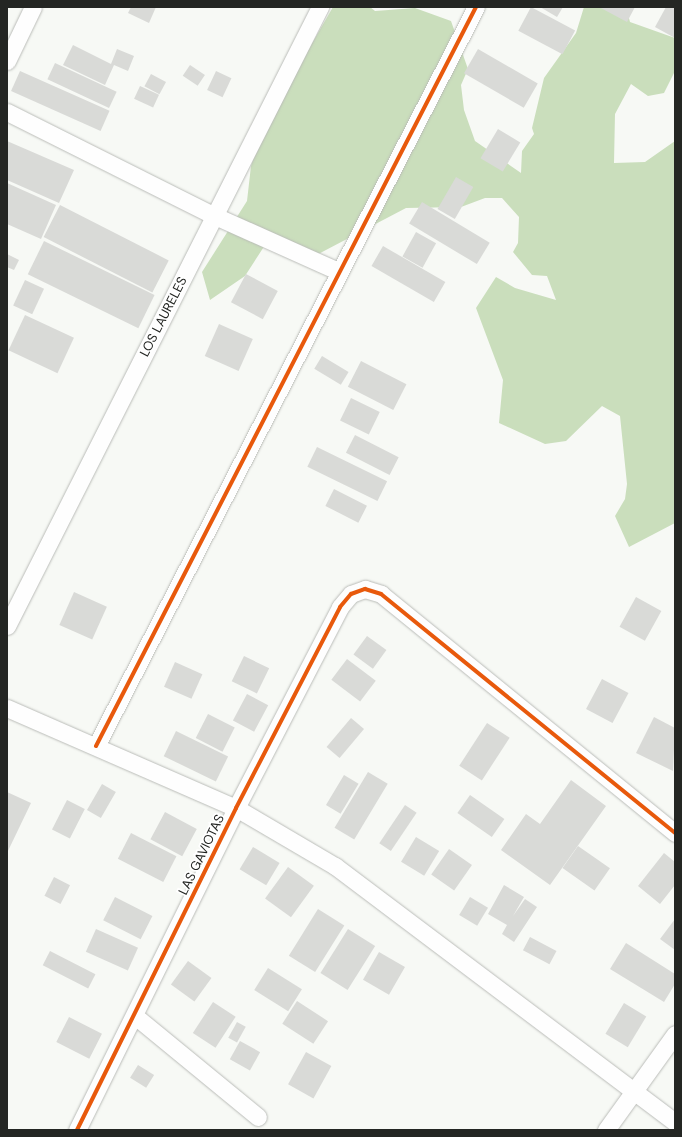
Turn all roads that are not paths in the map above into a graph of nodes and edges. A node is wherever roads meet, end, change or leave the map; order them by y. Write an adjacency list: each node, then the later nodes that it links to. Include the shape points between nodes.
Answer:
1 (32, 7): 4 (street)
2 (320, 7): 6 (street, LOS LAURELES)
3 (476, 7): 7 (street)
4 (7, 61)
5 (7, 112): 6 (street)
6 (215, 216): 7 (street); 8 (street, LOS LAURELES)
7 (338, 271): 10 (street)
8 (7, 626)
9 (7, 708): 10 (street)
10 (96, 746): 11 (street)
11 (236, 808): 12 (street, LAS GAVIOTAS, via 340,607 351,594 365,589 381,594); 13 (street, LAS GAVIOTAS); 15 (street, via 335,866)
12 (675, 833)
13 (135, 1016): 16 (street); 18 (street, LAS GAVIOTAS)
14 (675, 1034): 15 (street)
15 (634, 1091): 17 (street); 19 (street)
16 (258, 1118)
17 (675, 1122)
18 (78, 1130)
19 (606, 1130)

